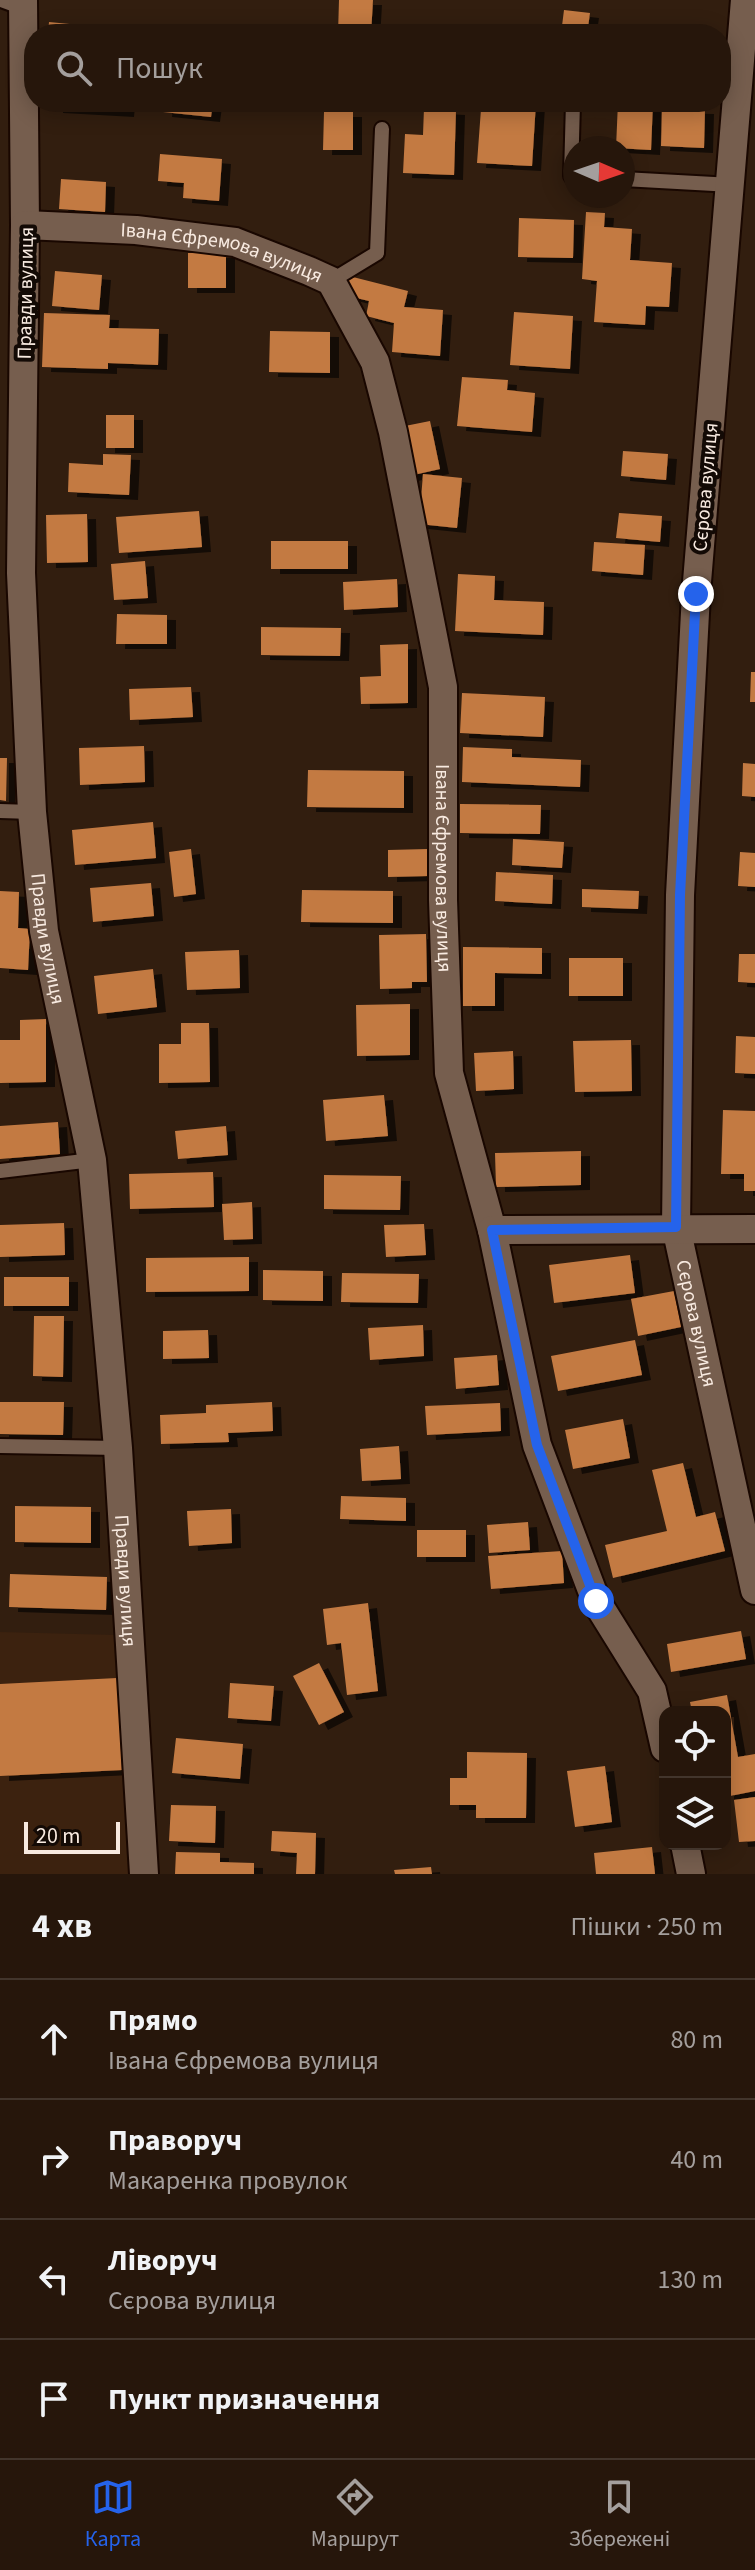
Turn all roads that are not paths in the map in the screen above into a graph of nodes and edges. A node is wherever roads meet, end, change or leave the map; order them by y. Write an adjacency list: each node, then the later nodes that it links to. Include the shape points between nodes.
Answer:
1 (745, 0): 7 (street, Сєрова вулиця)
2 (16, 3): 8 (street, Правди вулиця)
3 (573, 112): 5 (lane)
4 (382, 129): 9 (lane, via 377,253)
5 (572, 136)
6 (635, 180): 7 (lane)
7 (732, 185): 15 (street, Сєрова вулиця, via 695,610 680,895)
8 (25, 225): 9 (street, Івана Єфремова вулиця, via 235,242); 10 (street, Правди вулиця)
9 (331, 281): 17 (street, Івана Єфремова вулиця, via 375,362 443,687 449,1073)
10 (11, 572): 12 (street, Правди вулиця)
11 (0, 811): 12 (lane)
12 (32, 812): 13 (street, Правди вулиця, via 44,931)
13 (92, 1160): 14 (lane); 19 (street, Правди вулиця)
14 (0, 1171)
15 (676, 1227): 16 (street); 17 (street); 20 (street, Сєрова вулиця)
16 (755, 1229)
17 (492, 1230): 21 (street, Івана Єфремова вулиця, via 537,1445 596,1601 652,1691)
18 (0, 1446): 19 (lane)
19 (118, 1448): 23 (street, Правди вулиця)
20 (755, 1590)
21 (659, 1722)
22 (686, 1850): 24 (street)
23 (144, 1874)
24 (691, 1874)

